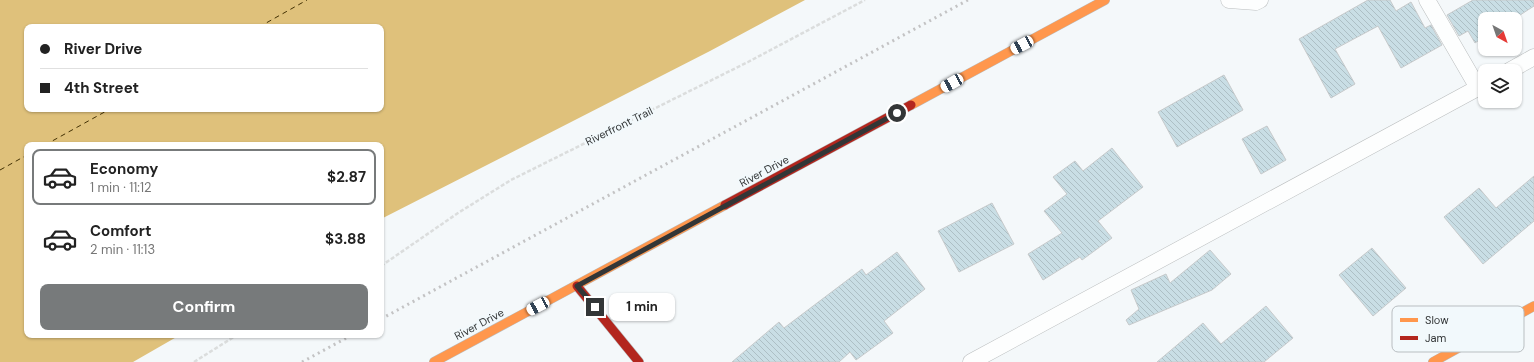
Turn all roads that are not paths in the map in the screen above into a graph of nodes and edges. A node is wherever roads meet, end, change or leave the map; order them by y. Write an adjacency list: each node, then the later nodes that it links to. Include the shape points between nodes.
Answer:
1 (1105, 0): 9 (main road, River Drive)
2 (1229, 0): 3 (lane)
3 (1260, 0)
4 (1427, 0): 7 (lane)
5 (1534, 57): 6 (lane)
6 (1522, 64)
7 (1478, 81)
8 (1478, 88): 15 (lane)
9 (577, 286): 13 (main road, River Drive); 14 (main road)
10 (1534, 306): 11 (main road)
11 (1524, 312)
12 (1451, 352): 16 (main road)
13 (434, 362)
14 (638, 362)
15 (971, 362)
16 (1433, 362)

